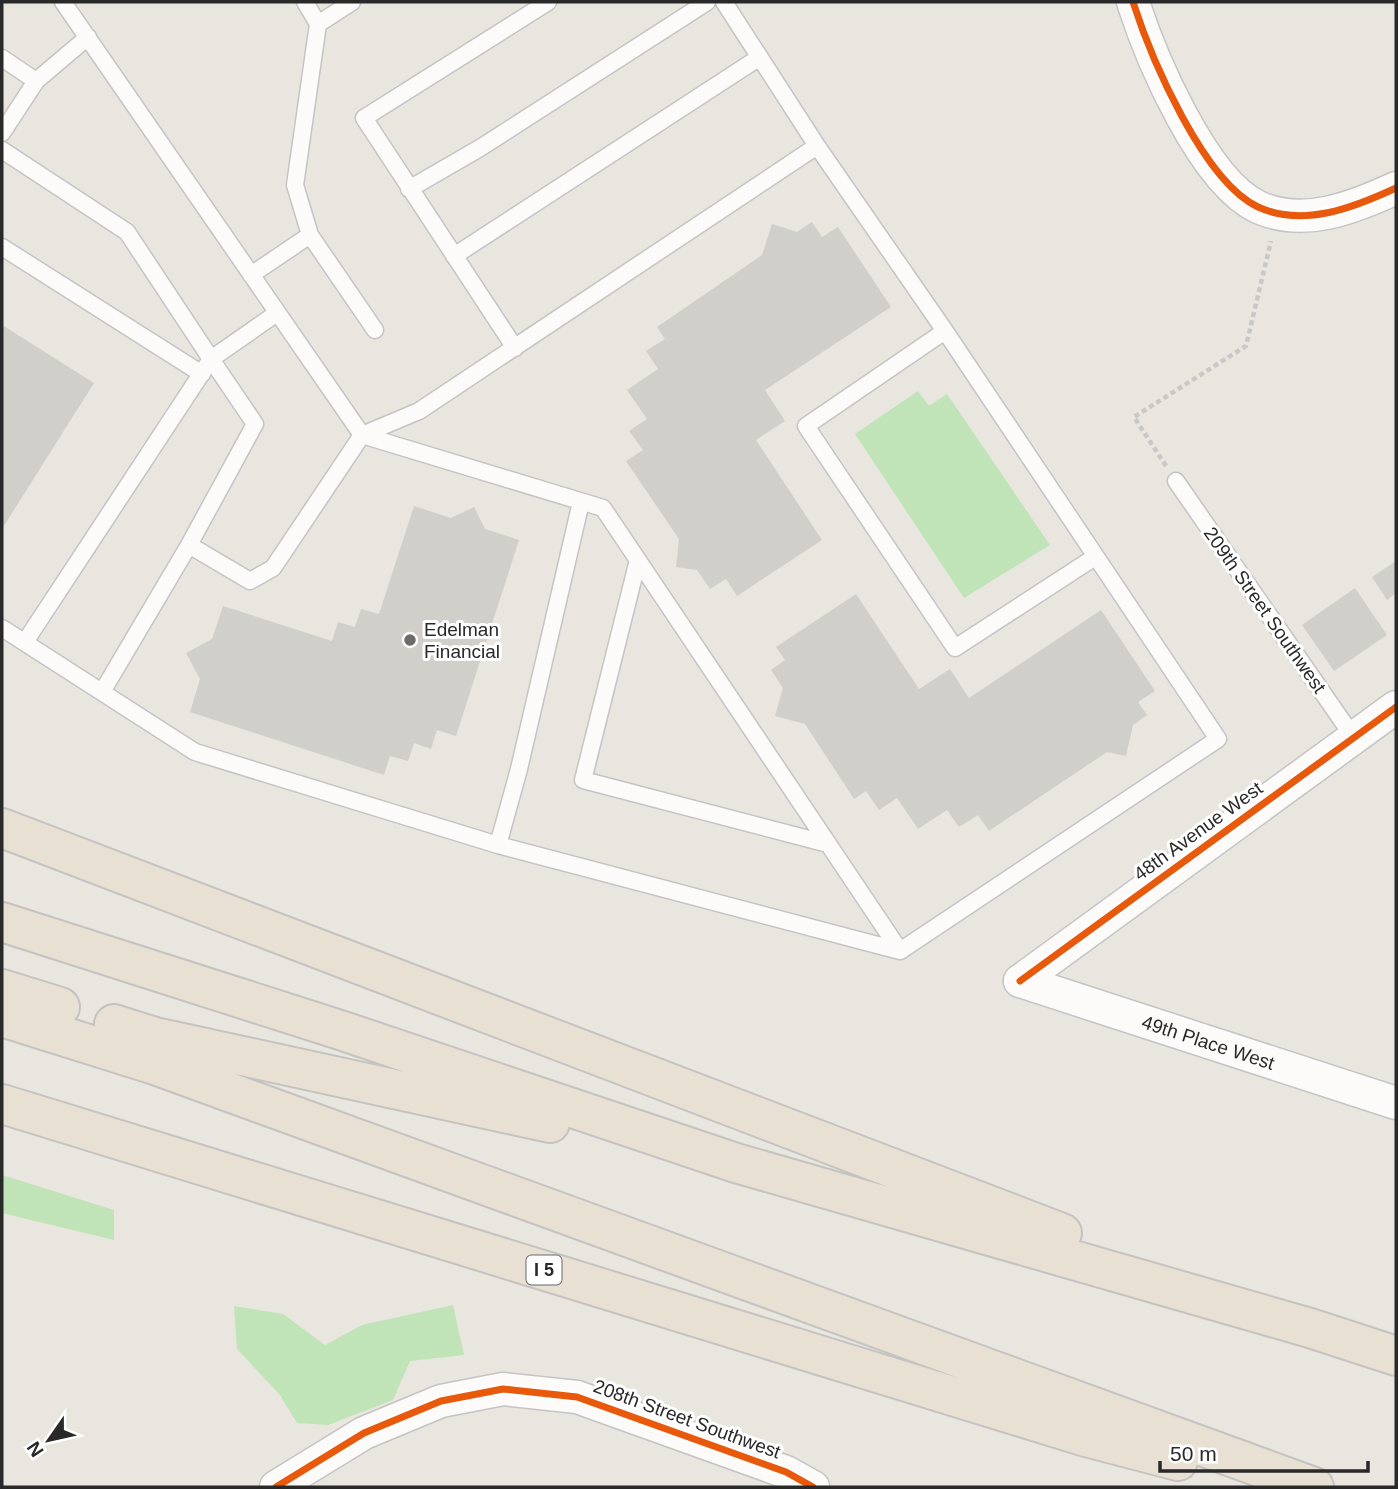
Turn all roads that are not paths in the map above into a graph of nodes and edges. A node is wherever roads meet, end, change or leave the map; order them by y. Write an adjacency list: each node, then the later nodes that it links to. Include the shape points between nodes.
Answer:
1 (63, 2): 9 (lane)
2 (305, 2): 8 (lane)
3 (352, 2): 8 (lane)
4 (548, 2): 16 (lane, via 364,118)
5 (707, 2): 16 (lane, via 480,148)
6 (724, 2): 10 (lane)
7 (1133, 2): 17 (street, via 1147,47 1180,113 1220,175 1258,207 1298,216 1353,208)
8 (318, 24): 18 (lane, via 295,185)
9 (88, 37): 12 (lane); 21 (lane)
10 (760, 57): 14 (lane); 20 (lane)
11 (2, 58): 12 (lane)
12 (36, 80): 13 (lane)
13 (2, 133)
14 (817, 146): 24 (lane); 25 (lane)
15 (2, 150): 26 (lane, via 127,232)
16 (409, 188): 20 (lane)
17 (1396, 188)
18 (310, 235): 21 (lane); 23 (lane)
19 (5, 252): 27 (lane)
20 (454, 256): 25 (lane)
21 (251, 275): 22 (lane)
22 (277, 313): 26 (lane); 28 (lane)
23 (375, 330)
24 (945, 331): 32 (lane); 32 (lane, via 806,426 955,648)
25 (515, 348): 28 (lane, via 419,411)
26 (211, 359): 27 (lane); 31 (lane, via 255,424)
27 (202, 374): 35 (lane)
28 (362, 435): 30 (lane); 31 (lane, via 273,568 250,581)
29 (1176, 481): 38 (lane, 209th Street Southwest)
30 (581, 502): 33 (lane, via 603,508); 41 (lane)
31 (189, 545): 36 (lane)
32 (1095, 557): 43 (lane, via 1219,739)
33 (638, 561): 40 (lane); 40 (lane, via 583,779)
34 (2, 628): 35 (lane)
35 (25, 642): 36 (lane)
36 (102, 692): 41 (lane, via 195,752)
37 (1396, 708): 38 (street, 48th Avenue West)
38 (1354, 738): 44 (street, 48th Avenue West)
39 (2, 828): 50 (highway)
40 (828, 844): 43 (lane)
41 (498, 845): 43 (lane)
42 (2, 922): 49 (highway)
43 (900, 951)
44 (1020, 982): 47 (street, 49th Place West)
45 (2, 989): 49 (highway, via 155,1037)
46 (2, 1017): 55 (highway, via 152,1064)
47 (1396, 1103)
48 (2, 1104): 54 (highway, I 5, via 1086,1437)
49 (736, 1163): 50 (highway)
50 (1310, 1328): 51 (highway)
51 (1396, 1356)
52 (276, 1487): 53 (street, 208th Street Southwest, via 364,1433 441,1401 503,1389 577,1396 786,1472)
53 (813, 1487)
54 (1276, 1487)
55 (1314, 1487)

